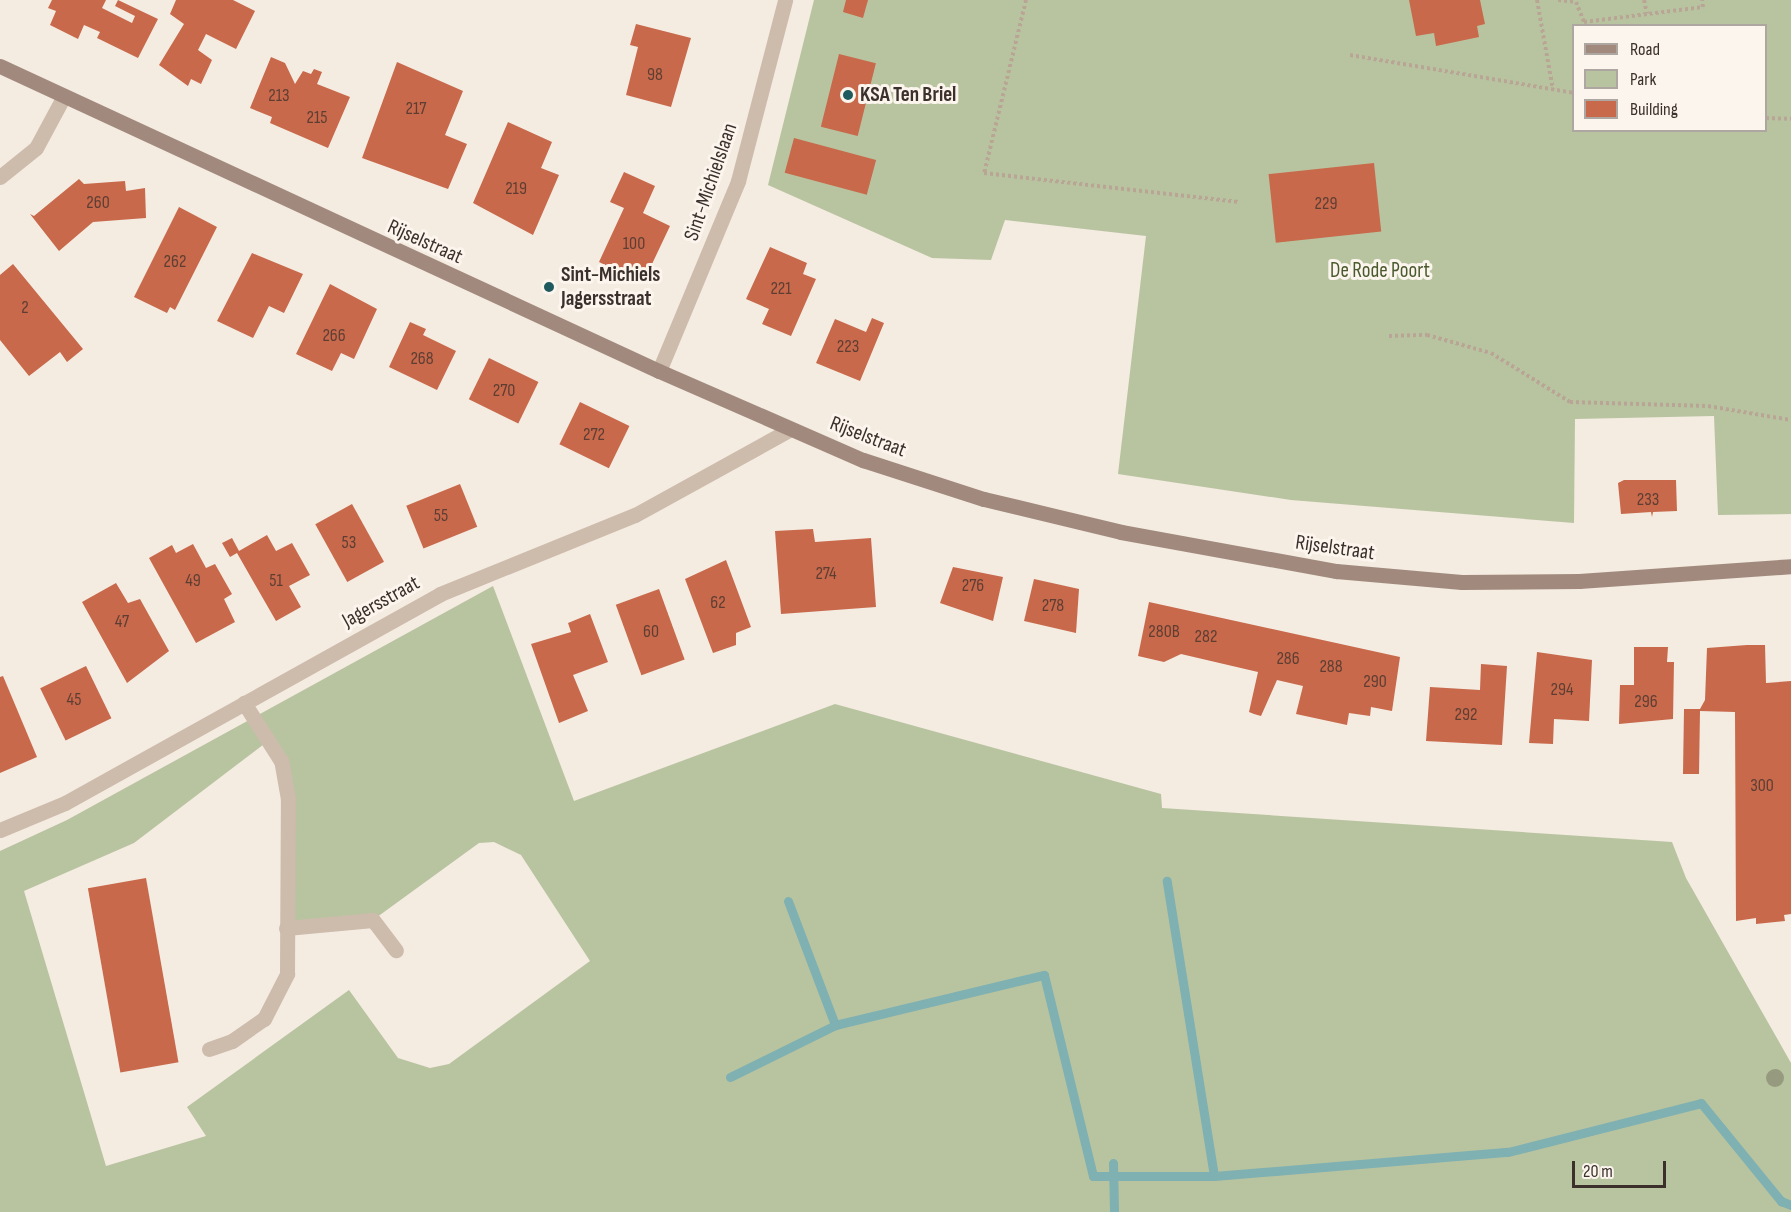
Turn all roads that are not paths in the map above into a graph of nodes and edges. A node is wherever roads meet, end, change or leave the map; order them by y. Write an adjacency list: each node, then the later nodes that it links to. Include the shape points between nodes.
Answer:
1 (785, 0): 5 (street, Sint-Michielslaan, via 738,181)
2 (0, 66): 3 (street, Rijselstraat)
3 (64, 96): 4 (street, via 36,148); 5 (street, Rijselstraat)
4 (0, 177)
5 (658, 371): 6 (street, Rijselstraat)
6 (791, 429): 7 (street, Rijselstraat, via 984,499 1121,532 1336,571 1462,582 1579,581); 8 (street, Jagersstraat, via 634,515 440,594)
7 (1791, 566)
8 (244, 703): 9 (street, Jagersstraat, via 64,802); 10 (street, via 281,761 288,799)
9 (0, 830)
10 (286, 928): 11 (street, via 373,920); 12 (street, via 287,974 264,1019 232,1041)
11 (396, 950)
12 (209, 1049)

